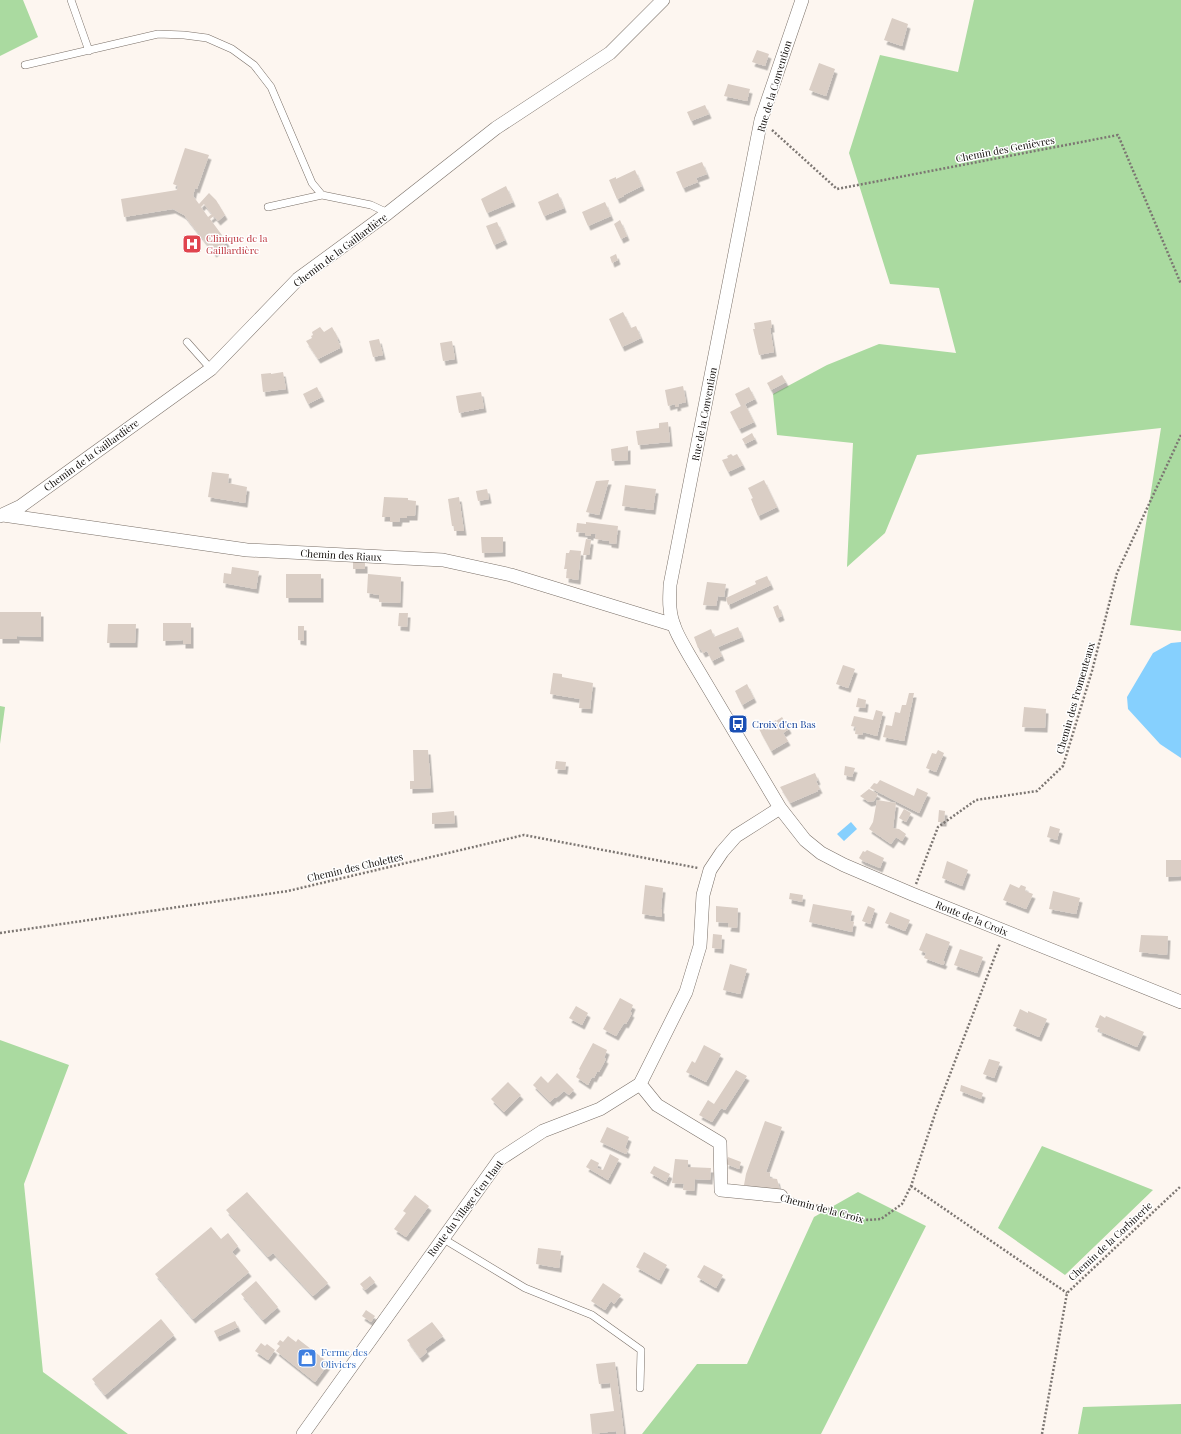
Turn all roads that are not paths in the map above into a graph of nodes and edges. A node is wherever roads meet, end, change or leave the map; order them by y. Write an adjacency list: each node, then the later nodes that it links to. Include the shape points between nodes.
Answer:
1 (71, 0): 4 (lane)
2 (663, 0): 8 (street, Chemin de la Gaillardière, via 610,53 496,128)
3 (802, 0): 12 (street, Rue de la Convention, via 761,120 670,585 670,609)
4 (89, 51): 5 (lane); 6 (lane, via 158,34 207,38 232,49 254,65 271,87 312,183)
5 (25, 65)
6 (322, 195): 7 (lane); 8 (lane, via 371,205)
7 (268, 207)
8 (388, 213): 10 (street, Chemin de la Gaillardière, via 298,279)
9 (187, 342): 10 (lane)
10 (212, 369): 11 (street, Chemin de la Gaillardière, via 21,506)
11 (1, 515): 12 (street, Chemin des Riaux, via 247,550 443,560 511,575)
12 (674, 625): 13 (street, Rue de la Convention, via 686,650)
13 (780, 808): 14 (street, Route de la Croix, via 805,840 821,853 844,865); 15 (street, via 736,836 710,870 703,895 700,946 686,992)
14 (1181, 1002)
15 (640, 1084): 16 (street, Chemin de la Croix, via 657,1105 720,1143 721,1190); 17 (street, Route du Village d'en Haut, via 600,1109 544,1131 500,1159)
16 (781, 1196)
17 (442, 1238): 18 (lane, via 525,1288 592,1315 641,1350); 19 (street, Route du Village d'en Haut)
18 (640, 1388)
19 (303, 1434)

